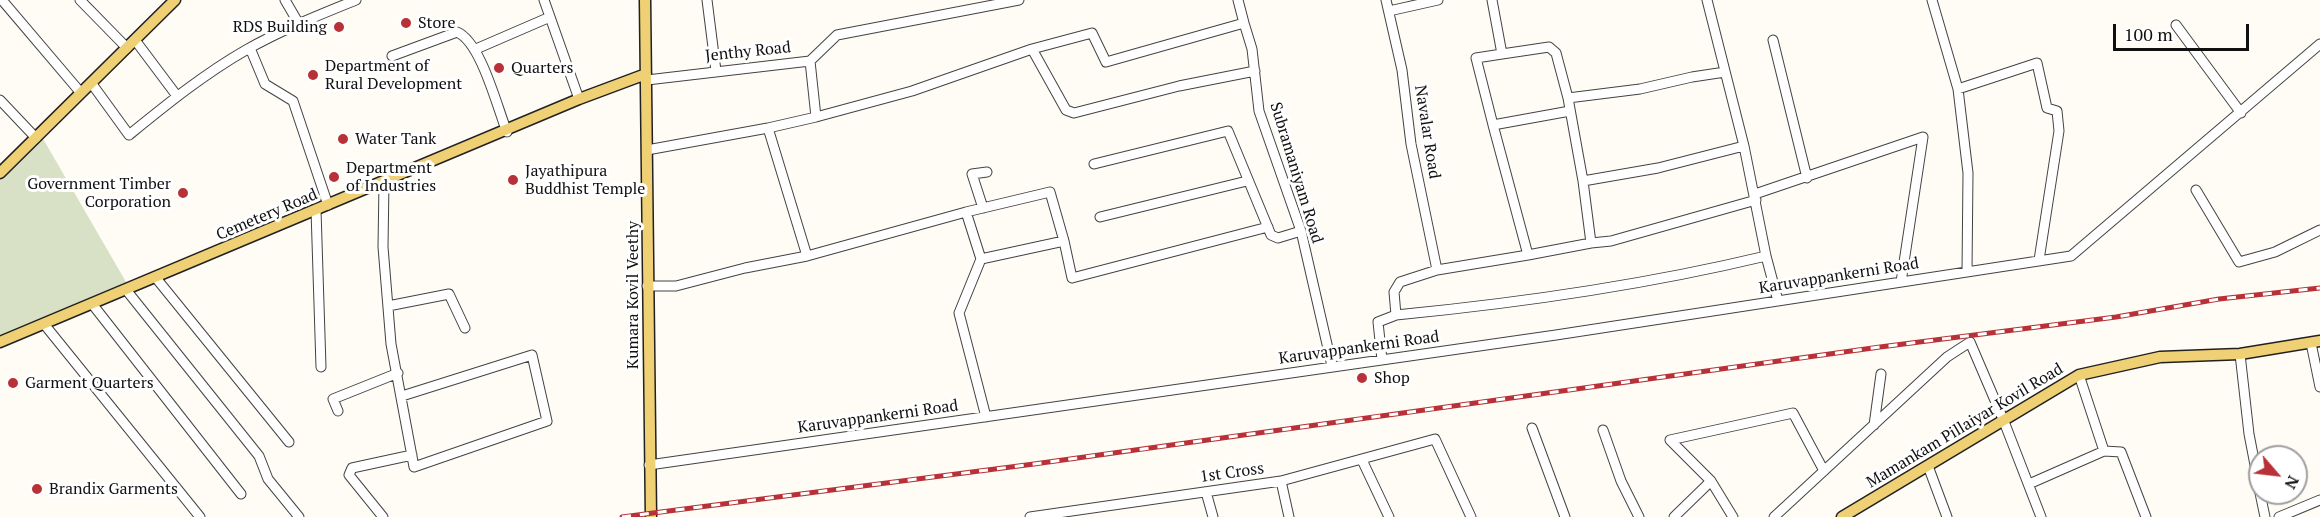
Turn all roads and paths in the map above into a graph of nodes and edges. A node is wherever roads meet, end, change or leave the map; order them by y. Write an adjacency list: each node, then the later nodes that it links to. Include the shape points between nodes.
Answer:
1 (2, 0): 36 (street)
2 (80, 0): 22 (street)
3 (175, 0): 22 (main road)
4 (285, 0): 19 (street)
5 (356, 0): 19 (street)
6 (544, 0): 17 (street)
7 (645, 0): 33 (main road, Kumara Kovil Veethy)
8 (707, 0): 30 (street)
9 (1019, 0): 29 (street, Jenthy Road, via 837,35)
10 (1238, 0): 18 (street, Subramaniyam Road)
11 (1386, 0): 16 (street, Navalar Road)
12 (1438, 0): 16 (street)
13 (1492, 0): 27 (street)
14 (1707, 0): 32 (street)
15 (1932, 0): 35 (street)
16 (1389, 11): 74 (street, Navalar Road)
17 (550, 17): 25 (street); 39 (street)
18 (1244, 23): 26 (street, via 1106,62 1092,33); 31 (street, Subramaniyam Road)
19 (299, 24): 24 (street)
20 (2176, 25): 42 (street)
21 (1773, 40): 53 (street)
22 (131, 44): 34 (main road); 37 (street)
23 (2320, 44): 42 (street)
24 (250, 48): 37 (street); 59 (street, via 265,84 293,101)
25 (476, 49): 28 (street, via 467,36 457,32); 46 (street)
26 (1032, 49): 31 (street, via 1066,110 1074,113); 43 (street, via 912,91)
27 (1502, 54): 38 (street, via 1549,47 1556,53); 44 (street, via 1476,58)
28 (392, 56)
29 (810, 61): 30 (street, Jenthy Road); 43 (street)
30 (716, 71): 33 (street, Jenthy Road)
31 (1254, 71): 66 (street, Subramaniyam Road, via 1259,111)
32 (1725, 72): 38 (street); 48 (street)
33 (646, 77): 39 (main road, Cemetery Road); 49 (main road, Kumara Kovil Veethy)
34 (92, 84): 36 (main road); 37 (street, via 129,135)
35 (1958, 89): 73 (street, via 2037,63 2047,108 2057,111 2058,131); 75 (street, via 1968,173)
36 (81, 93): 47 (main road)
37 (177, 96)
38 (1568, 98): 41 (street)
39 (579, 99): 46 (main road, Cemetery Road)
40 (0, 100): 47 (street)
41 (1570, 111): 44 (street); 55 (street)
42 (2241, 113): 73 (street, Karuvappankerni Road, via 2072,256)
43 (816, 117): 45 (street)
44 (1493, 125): 69 (street)
45 (768, 128): 49 (street); 70 (street)
46 (507, 132): 56 (main road, Cemetery Road)
47 (36, 138): 52 (main road)
48 (1744, 146): 55 (street, via 1658,168); 58 (street)
49 (647, 150): 78 (main road, Kumara Kovil Veethy)
50 (1094, 164): 54 (street, via 1228,131)
51 (987, 172): 60 (street, via 972,174)
52 (0, 173)
53 (1807, 178): 58 (street); 77 (street, via 1923,137)
54 (1248, 181): 63 (street); 64 (street)
55 (1583, 181): 68 (street)
56 (384, 182): 59 (main road, Cemetery Road); 82 (street, via 383,248)
57 (2196, 190): 65 (street, via 2239,262 2275,252)
58 (1756, 197): 68 (street, via 1611,241); 71 (street)
59 (328, 205): 61 (main road, Cemetery Road)
60 (983, 208): 62 (street); 67 (street, via 1050,192)
61 (316, 210): 76 (main road, Cemetery Road); 91 (street)
62 (966, 212): 70 (street); 72 (street)
63 (1100, 217)
64 (1268, 227): 66 (street, via 1271,235 1278,238); 67 (street, via 1072,278)
65 (2320, 230)
66 (1301, 231): 90 (street, Subramaniyam Road)
67 (1064, 241): 72 (street)
68 (1591, 243): 69 (street)
69 (1528, 255): 74 (street)
70 (807, 256): 78 (street, via 676,286)
71 (1766, 256): 80 (street); 83 (street, via 1678,275 1461,309)
72 (981, 259): 98 (street, via 958,313)
73 (2039, 260): 75 (street, Karuvappankerni Road)
74 (1437, 270): 83 (street, via 1400,282 1394,292)
75 (1967, 271): 77 (street, Karuvappankerni Road)
76 (156, 278): 79 (main road, Cemetery Road); 103 (street)
77 (1901, 282): 80 (street, Karuvappankerni Road)
78 (647, 286): 108 (main road, Kumara Kovil Veethy)
79 (127, 291): 81 (main road, Cemetery Road); 118 (street, via 259,456 268,479)
80 (1778, 302): 89 (street, Karuvappankerni Road)
81 (93, 304): 84 (main road, Cemetery Road); 115 (street)
82 (388, 306): 85 (street, via 449,294); 92 (street)
83 (1396, 315): 89 (street, via 1378,322)
84 (44, 324): 86 (main road, Cemetery Road); 117 (street)
85 (465, 328)
86 (0, 342)
87 (2315, 342): 88 (main road, Mamankam Pillaiyar Kovil Road); 95 (street)
88 (2240, 354): 94 (main road, Mamankam Pillaiyar Kovil Road, via 2160,357); 104 (street)
89 (1382, 360): 90 (street, Karuvappankerni Road)
90 (1332, 366): 98 (street, Karuvappankerni Road)
91 (321, 367)
92 (398, 373): 96 (street); 97 (street, via 333,399)
93 (1881, 374): 100 (street)
94 (2079, 375): 99 (main road, Mamankam Pillaiyar Kovil Road); 105 (street)
95 (2320, 387)
96 (402, 396): 106 (street); 106 (street, via 532,355 547,421 414,467)
97 (338, 411)
98 (986, 417): 108 (street, Karuvappankerni Road)
99 (2003, 419): 100 (street, via 1970,342 1947,357); 109 (main road, Mamankam Pillaiyar Kovil Road); 113 (street)
100 (1874, 425): 110 (street)
101 (1532, 428): 126 (street)
102 (1603, 430): 127 (street)
103 (289, 442)
104 (2251, 445)
105 (2104, 451): 113 (street); 134 (street, via 2121,452)
106 (412, 455): 119 (street, via 352,468 349,475)
107 (1362, 460): 111 (street, 1st Cross); 124 (street); 125 (street, 1st Cross, via 1435,440)
108 (649, 465): 120 (main road, Kumara Kovil Veethy)
109 (1928, 466): 131 (main road, Mamankam Pillaiyar Kovil Road); 132 (street)
110 (1824, 471): 112 (street, via 1793,413 1671,440); 130 (street)
111 (1281, 481): 114 (street, 1st Cross); 123 (street)
112 (1711, 481): 128 (street); 129 (street)
113 (2030, 484): 133 (street)
114 (1206, 492): 121 (street, 1st Cross); 122 (street)
115 (242, 494)
116 (2320, 500): 135 (street)
117 (200, 517)
118 (299, 517)
119 (383, 517)
120 (651, 517)
121 (1030, 517)
122 (1213, 517)
123 (1289, 517)
124 (1389, 517)
125 (1471, 517)
126 (1565, 517)
127 (1639, 517)
128 (1674, 517)
129 (1732, 517)
130 (1774, 517)
131 (1842, 517)
132 (1947, 517)
133 (2041, 517)
134 (2146, 517)
135 (2279, 517)

